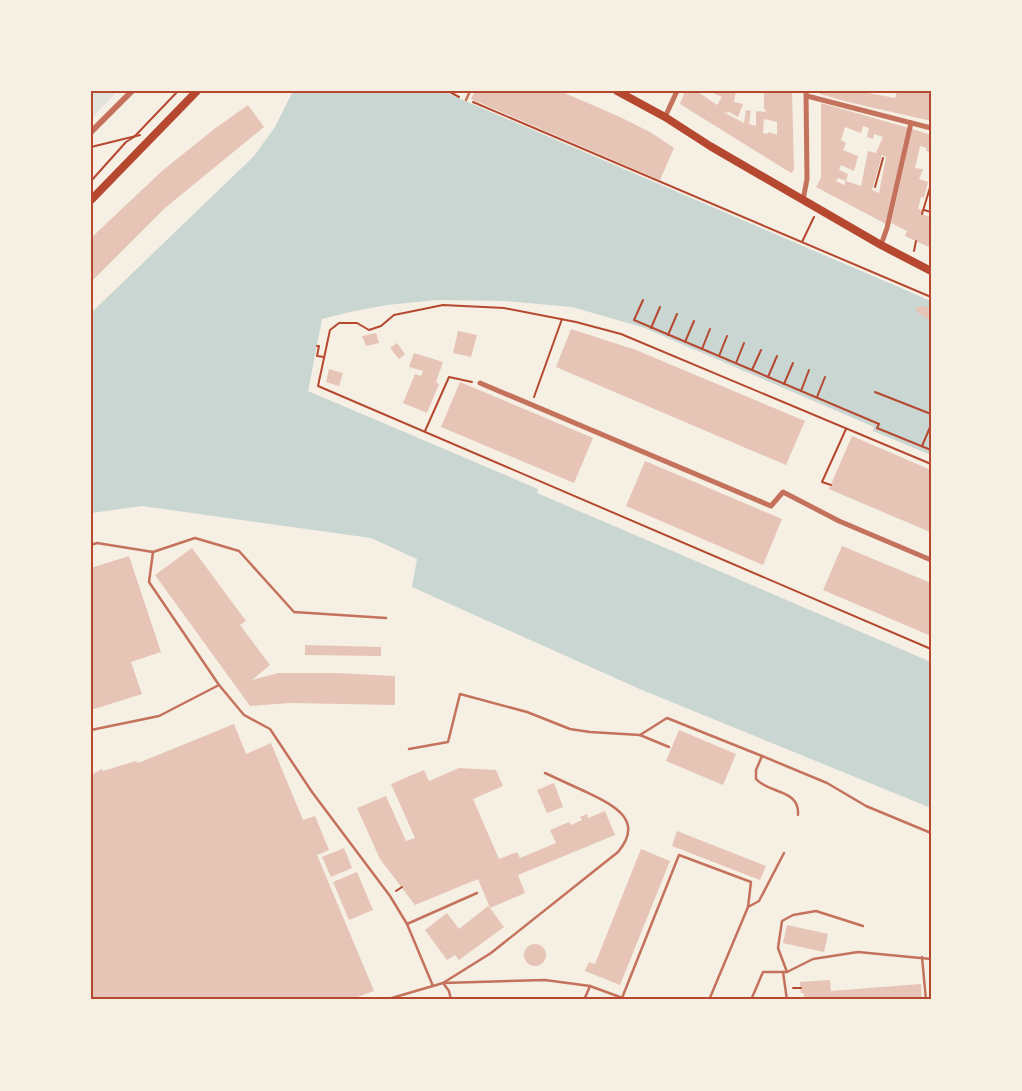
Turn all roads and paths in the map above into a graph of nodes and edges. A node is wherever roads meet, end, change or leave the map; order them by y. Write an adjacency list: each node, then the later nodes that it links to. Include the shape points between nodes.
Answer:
1 (132, 91): 14 (street)
2 (178, 91): 15 (path)
3 (197, 91): 13 (main road)
4 (448, 91): 9 (path)
5 (470, 91): 9 (lane)
6 (617, 91): 10 (main road)
7 (677, 91): 10 (street)
8 (806, 94): 11 (street); 22 (street, via 807,179)
9 (466, 100): 27 (path)
10 (665, 117): 22 (main road)
11 (911, 123): 12 (street); 28 (street)
12 (931, 128)
13 (158, 130): 15 (path); 21 (main road)
14 (91, 132)
15 (134, 136): 16 (path); 18 (path)
16 (91, 148)
17 (883, 158): 20 (path)
18 (91, 181)
19 (931, 184): 24 (path)
20 (875, 187)
21 (91, 200)
22 (803, 200): 23 (main road)
23 (818, 209): 27 (path); 28 (main road)
24 (923, 210): 25 (path); 26 (path)
25 (931, 212)
26 (922, 214)
27 (802, 242): 30 (path)
28 (881, 245): 29 (main road)
29 (931, 271)
30 (931, 297)
31 (643, 300): 36 (path, via 634,320)
32 (660, 307): 36 (path)
33 (677, 314): 38 (path)
34 (562, 319): 59 (path)
35 (694, 321): 40 (path)
36 (651, 328): 38 (path)
37 (710, 328): 43 (path)
38 (668, 335): 40 (path)
39 (727, 336): 45 (path)
40 (685, 342): 43 (path)
41 (744, 343): 48 (path)
42 (317, 346): 47 (path, via 317,356)
43 (702, 349): 45 (path)
44 (760, 350): 50 (path)
45 (719, 356): 48 (path)
46 (777, 356): 52 (path)
47 (324, 357)
48 (736, 363): 50 (path)
49 (793, 363): 55 (path)
50 (752, 370): 52 (path)
51 (809, 370): 56 (path)
52 (768, 377): 55 (path)
53 (825, 377): 58 (path)
54 (480, 383): 59 (street); 63 (path, via 449,377)
55 (784, 384): 56 (path)
56 (801, 391): 58 (path)
57 (875, 392): 60 (path)
58 (817, 398): 64 (path)
59 (532, 404): 69 (street, via 771,506 784,492 839,521)
60 (931, 414)
61 (931, 425): 64 (path)
62 (846, 429): 66 (path, via 822,482)
63 (425, 431)
64 (922, 446): 65 (path)
65 (931, 450)
66 (831, 485)
67 (91, 545): 68 (lane, via 97,543)
68 (152, 552): 70 (lane, via 194,538 239,551 294,612); 71 (lane, via 149,582)
69 (931, 560)
70 (386, 618)
71 (220, 684): 72 (lane, via 159,716); 83 (lane, via 244,715 270,729)
72 (91, 730)
73 (640, 735): 74 (lane); 75 (lane, via 570,729 527,712 460,694 448,742); 76 (lane, via 668,718)
74 (669, 747)
75 (408, 749)
76 (762, 756): 78 (lane, via 756,779 760,784 795,800); 79 (lane, via 827,782 866,806)
77 (544, 773): 88 (lane, via 612,805 626,819 627,842 490,953)
78 (798, 815)
79 (931, 833)
80 (784, 853): 82 (lane, via 759,901)
81 (477, 893): 83 (lane)
82 (748, 907): 91 (lane, via 751,882 679,855); 96 (lane)
83 (407, 924): 89 (lane)
84 (863, 926): 87 (lane, via 816,911 793,915 782,921 778,948)
85 (922, 957): 86 (lane); 87 (lane, via 858,952 813,960); 99 (lane)
86 (931, 959)
87 (785, 972): 97 (lane, via 763,972); 98 (lane)
88 (443, 983): 89 (lane); 90 (lane, via 545,980); 92 (lane)
89 (433, 986): 93 (lane)
90 (590, 986): 91 (lane); 94 (lane)
91 (622, 998): 95 (lane)
92 (450, 999)
93 (385, 1000)
94 (584, 1000)
95 (628, 1000)
96 (709, 1000)
97 (751, 1000)
98 (787, 1000)
99 (926, 1000)

